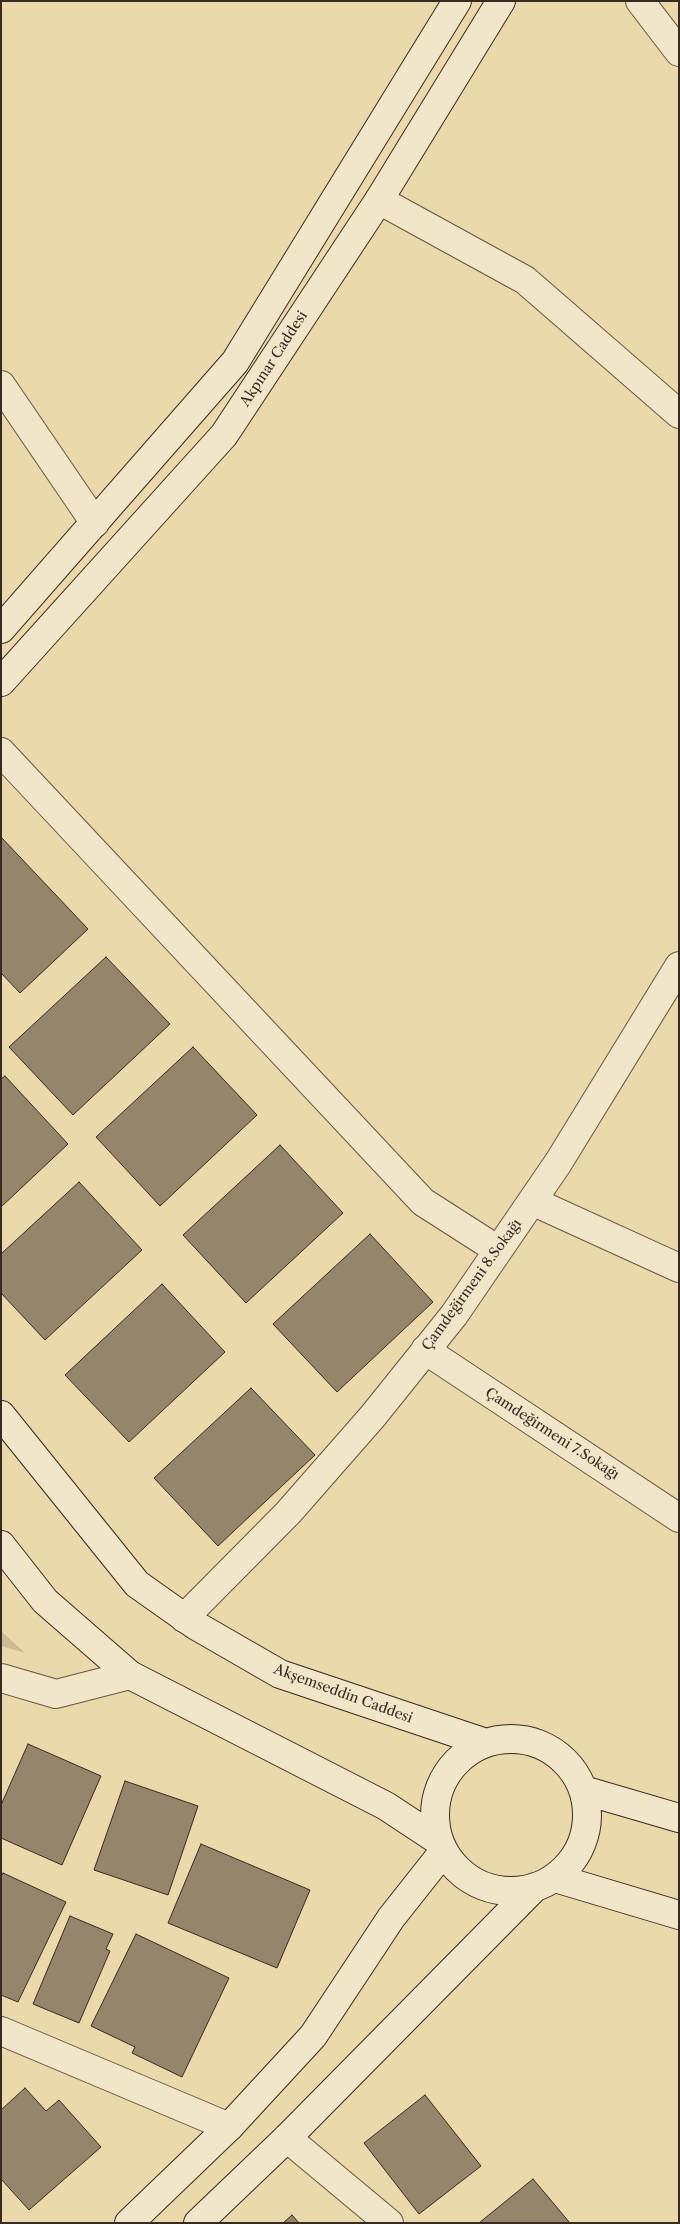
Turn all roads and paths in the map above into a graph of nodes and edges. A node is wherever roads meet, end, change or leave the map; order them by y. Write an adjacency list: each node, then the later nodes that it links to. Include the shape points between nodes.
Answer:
1 (457, 1): 8 (street, via 235,362)
2 (502, 1): 5 (street, Akpınar Caddesi)
3 (640, 1): 4 (street)
4 (679, 52)
5 (379, 200): 7 (street, via 525,280); 10 (street, Akpınar Caddesi, via 224,435)
6 (1, 385): 8 (street)
7 (679, 414)
8 (95, 524): 9 (street)
9 (1, 629)
10 (1, 682)
11 (1, 752): 14 (street, via 424,1202)
12 (679, 966): 13 (street, Çamdeğirmeni 8.Sokağı)
13 (532, 1201): 14 (street, Çamdeğirmeni 8.Sokağı); 15 (street)
14 (498, 1250): 16 (street, Çamdeğirmeni 8.Sokağı, via 454,1315)
15 (679, 1268)
16 (425, 1350): 18 (street, Çamdeğirmeni 7.Sokağı); 20 (street, Çamdeğirmeni 8.Sokağı, via 373,1416 288,1513)
17 (1, 1415): 20 (street, Akşemseddin Caddesi, via 137,1584)
18 (679, 1518)
19 (1, 1545): 21 (street, via 45,1601)
20 (184, 1618): 23 (street, Akşemseddin Caddesi, via 280,1674)
21 (130, 1675): 22 (street, via 56,1694); 26 (street, via 386,1806)
22 (1, 1678)
23 (486, 1743): 24 (street, via 505,1739 525,1740 544,1746 574,1772); 26 (street, via 468,1752 442,1783 436,1802 435,1822)
24 (583, 1790): 25 (street); 27 (street, via 587,1809 580,1848 570,1864)
25 (679, 1818)
26 (441, 1846): 27 (street, via 454,1866 483,1886 500,1891 518,1891); 30 (street, via 313,2036)
27 (545, 1882): 28 (street); 31 (street)
28 (679, 1915)
29 (1, 2031): 30 (street)
30 (229, 2127): 32 (street)
31 (287, 2138): 33 (street); 34 (street)
32 (129, 2223)
33 (198, 2223)
34 (389, 2223)

